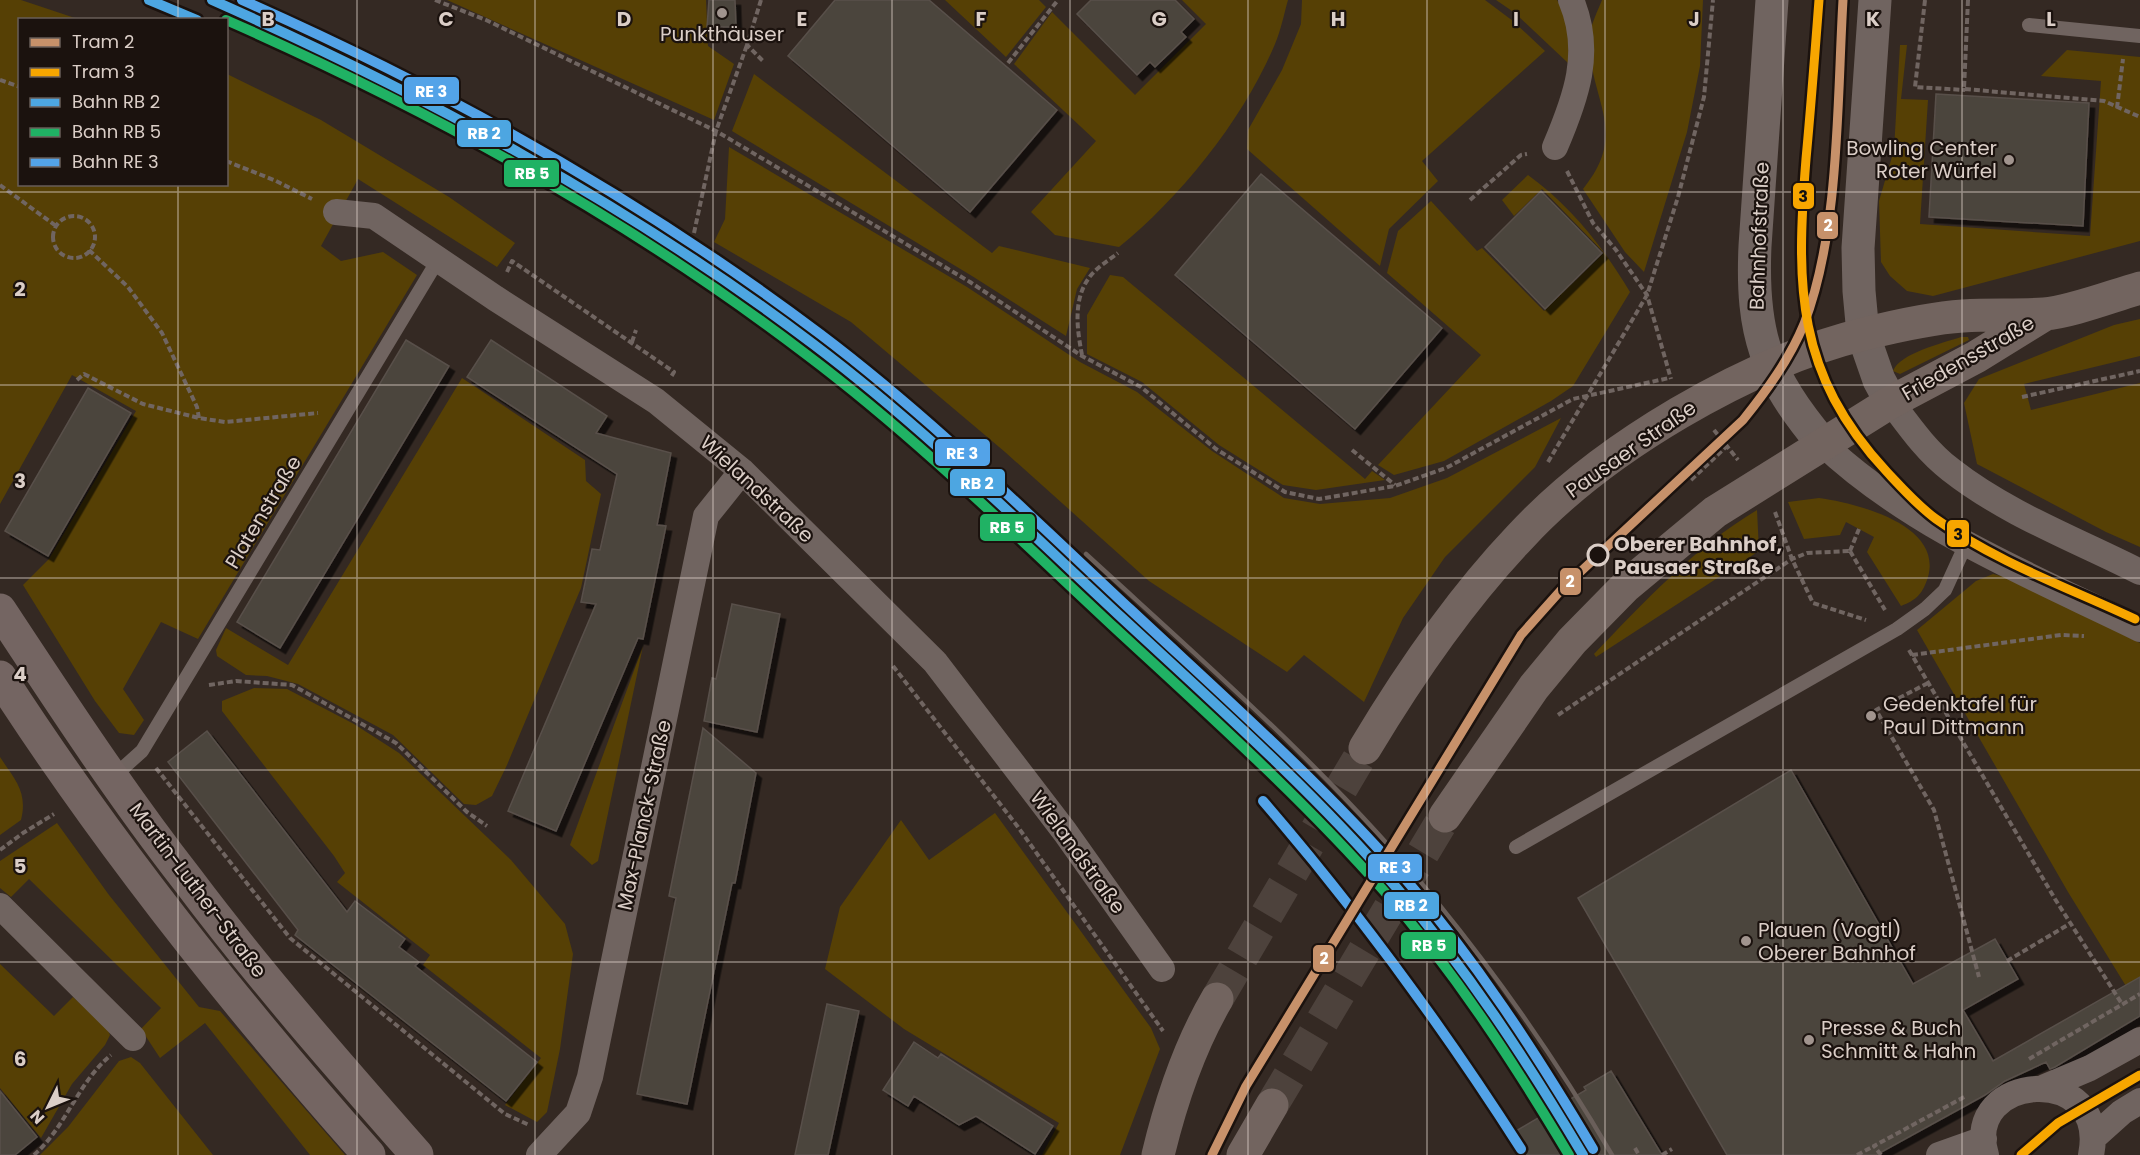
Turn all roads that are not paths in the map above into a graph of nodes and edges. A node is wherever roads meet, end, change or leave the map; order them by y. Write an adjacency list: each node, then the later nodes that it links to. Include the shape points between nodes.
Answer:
1 (1571, 0): 6 (street, via 1583,45 1571,111)
2 (1772, 0): 12 (street, Bahnhofstraße, via 1753,282 1756,320)
3 (1875, 0): 11 (street, via 1858,248)
4 (2029, 25): 5 (lane)
5 (2140, 36)
6 (1555, 147)
7 (336, 212): 8 (street, Wielandstraße, via 374,216)
8 (438, 260): 15 (street, Wielandstraße, via 656,401); 22 (lane, Platenstraße, via 142,751)
9 (2140, 288): 10 (main road, Friedensstraße)
10 (2046, 314): 11 (main road, Friedensstraße, via 1944,317); 13 (main road, Friedensstraße)
11 (1863, 334): 12 (main road, Pausaer Straße); 13 (street)
12 (1770, 367): 14 (street, Bahnhofstraße); 21 (main road, Pausaer Straße, via 1692,405 1575,484 1520,537 1452,617)
13 (1891, 402): 14 (main road); 17 (street, via 1949,469 1988,496)
14 (1822, 443): 16 (street, Bahnhofstraße, via 1853,473 1885,496); 23 (main road, via 1715,512 1626,586 1572,641 1514,714)
15 (742, 471): 26 (street, Wielandstraße, via 935,663 1065,832); 33 (street, Max-Planck-Straße, via 706,516 590,1077 578,1113)
16 (1966, 544): 19 (street, Bahnhofstraße); 24 (lane, via 1945,590 1897,629)
17 (2140, 572)
18 (0, 610): 22 (main road, Martin-Luther-Straße)
19 (2140, 629)
20 (0, 677): 36 (main road, Martin-Luther-Straße, via 170,918)
21 (1365, 748)
22 (113, 777): 37 (main road, Martin-Luther-Straße, via 249,959)
23 (1445, 816)
24 (1516, 847)
25 (0, 906): 28 (street)
26 (1162, 969)
27 (1217, 999): 38 (main road, via 1180,1077)
28 (133, 1038)
29 (2140, 1040): 30 (street, via 2090,1068)
30 (2044, 1087): 34 (street, via 2019,1091 1997,1106 1989,1116); 35 (street, via 2073,1099 2084,1112)
31 (2140, 1101): 35 (street, via 2122,1112)
32 (1272, 1105): 39 (main road)
33 (548, 1147)
34 (1985, 1147): 40 (street)
35 (2092, 1147)
36 (369, 1155)
37 (417, 1155)
38 (1158, 1155)
39 (1243, 1155)
40 (1939, 1155)

